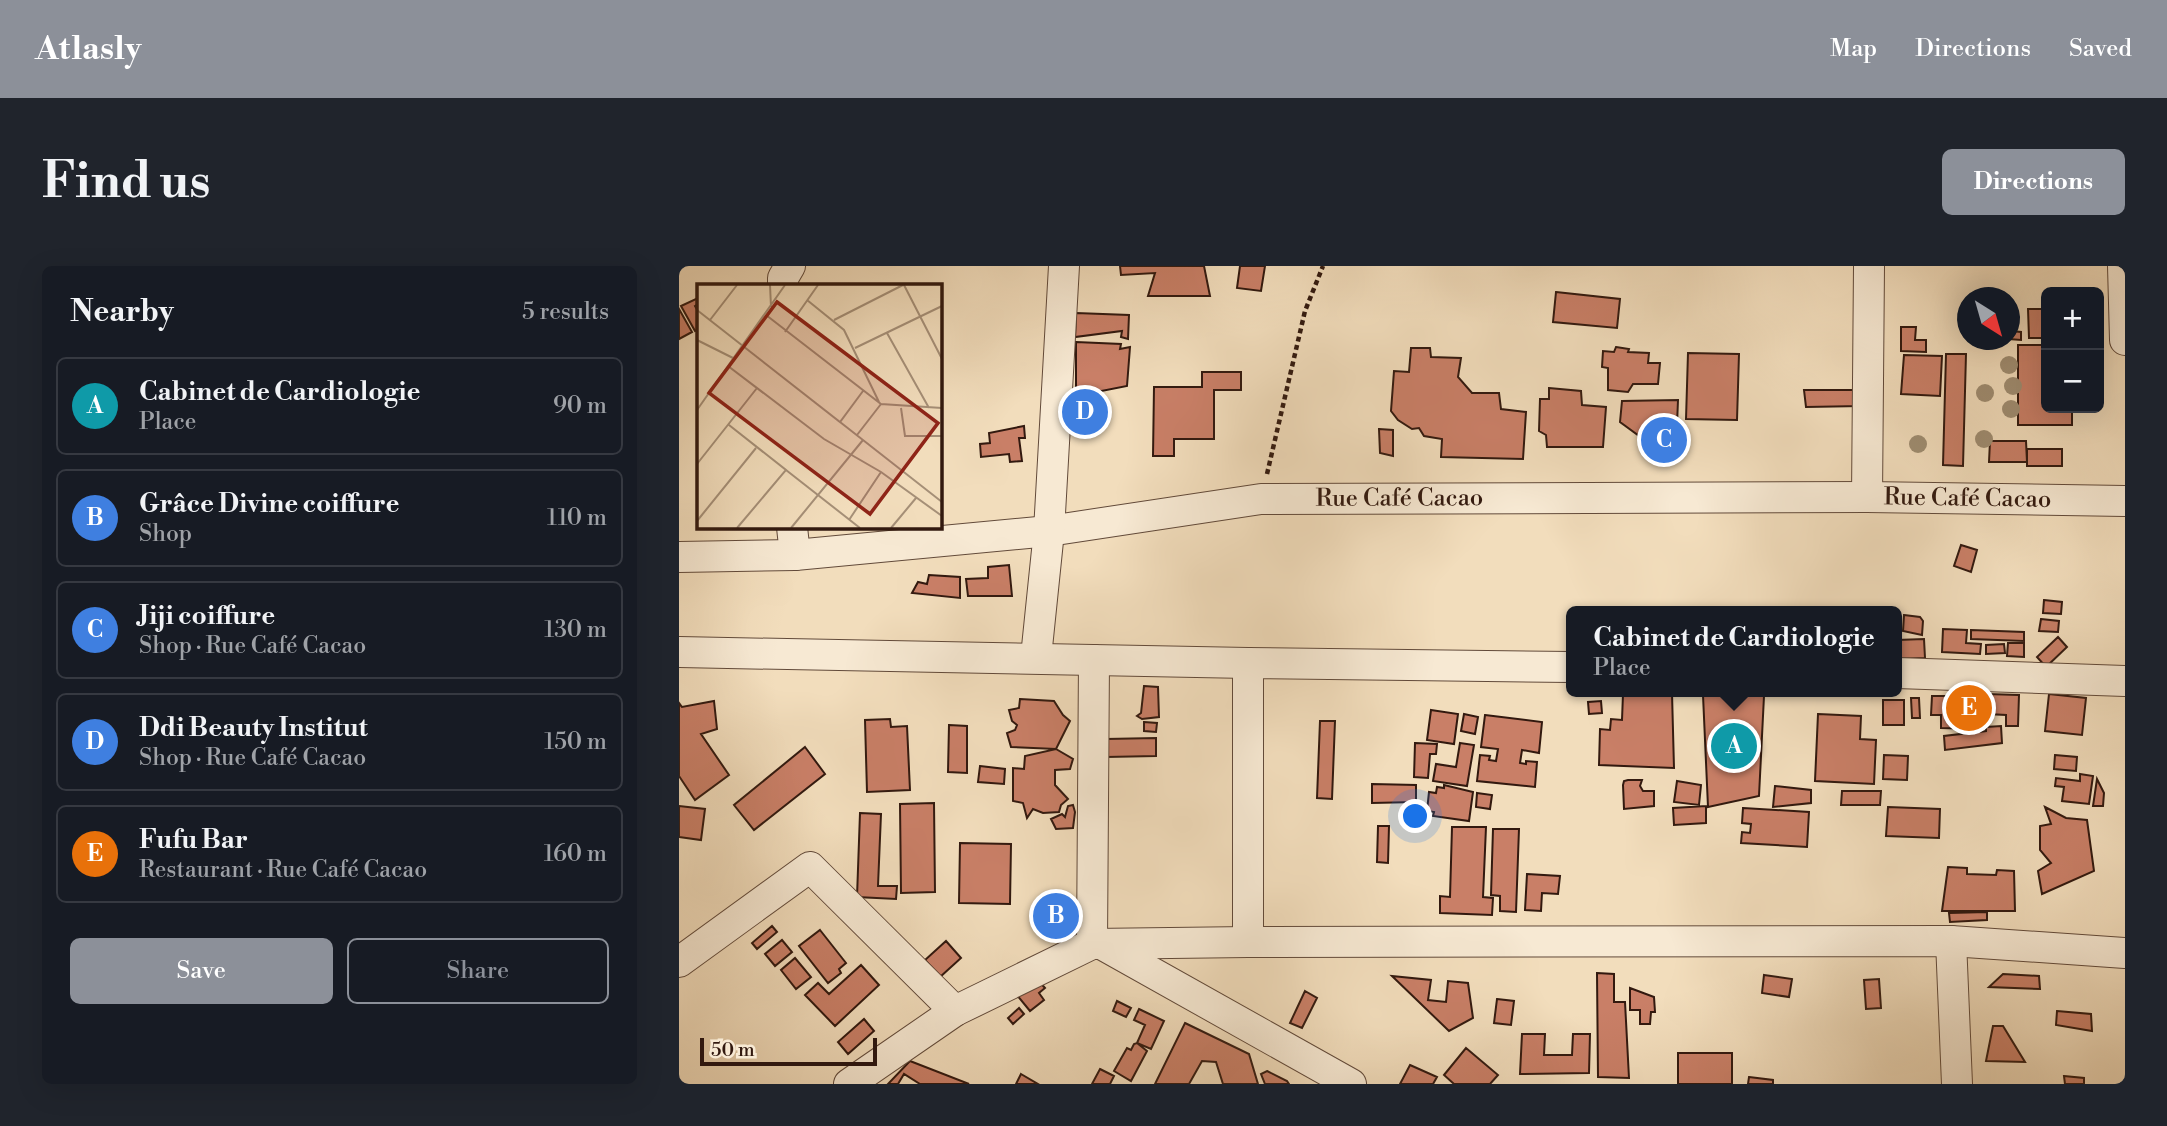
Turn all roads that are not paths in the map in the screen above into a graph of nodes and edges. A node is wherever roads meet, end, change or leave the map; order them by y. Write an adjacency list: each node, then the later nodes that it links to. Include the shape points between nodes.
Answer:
1 (790, 266): 5 (street)
2 (1064, 266): 9 (street)
3 (1869, 266): 7 (street)
4 (2123, 266): 6 (street)
5 (783, 284)
6 (2125, 340)
7 (1867, 498): 8 (street, Rue Café Cacao); 9 (street, Rue Café Cacao, via 1261,499)
8 (2125, 501)
9 (1049, 531): 10 (street, Rue Café Cacao); 13 (street)
10 (793, 541): 11 (street, Rue Café Cacao)
11 (679, 556)
12 (679, 652): 13 (street)
13 (1036, 657): 14 (street)
14 (1094, 660): 15 (street); 21 (street)
15 (1248, 663): 16 (street); 20 (street)
16 (1566, 667)
17 (1902, 673): 18 (street)
18 (2125, 681)
19 (1951, 941): 20 (street); 22 (street); 27 (street)
20 (1248, 942): 21 (street)
21 (1098, 945): 24 (street); 26 (street)
22 (2125, 953)
23 (679, 962): 24 (street, via 810,867)
24 (955, 1011): 25 (street)
25 (849, 1084)
26 (1351, 1084)
27 (1957, 1084)

